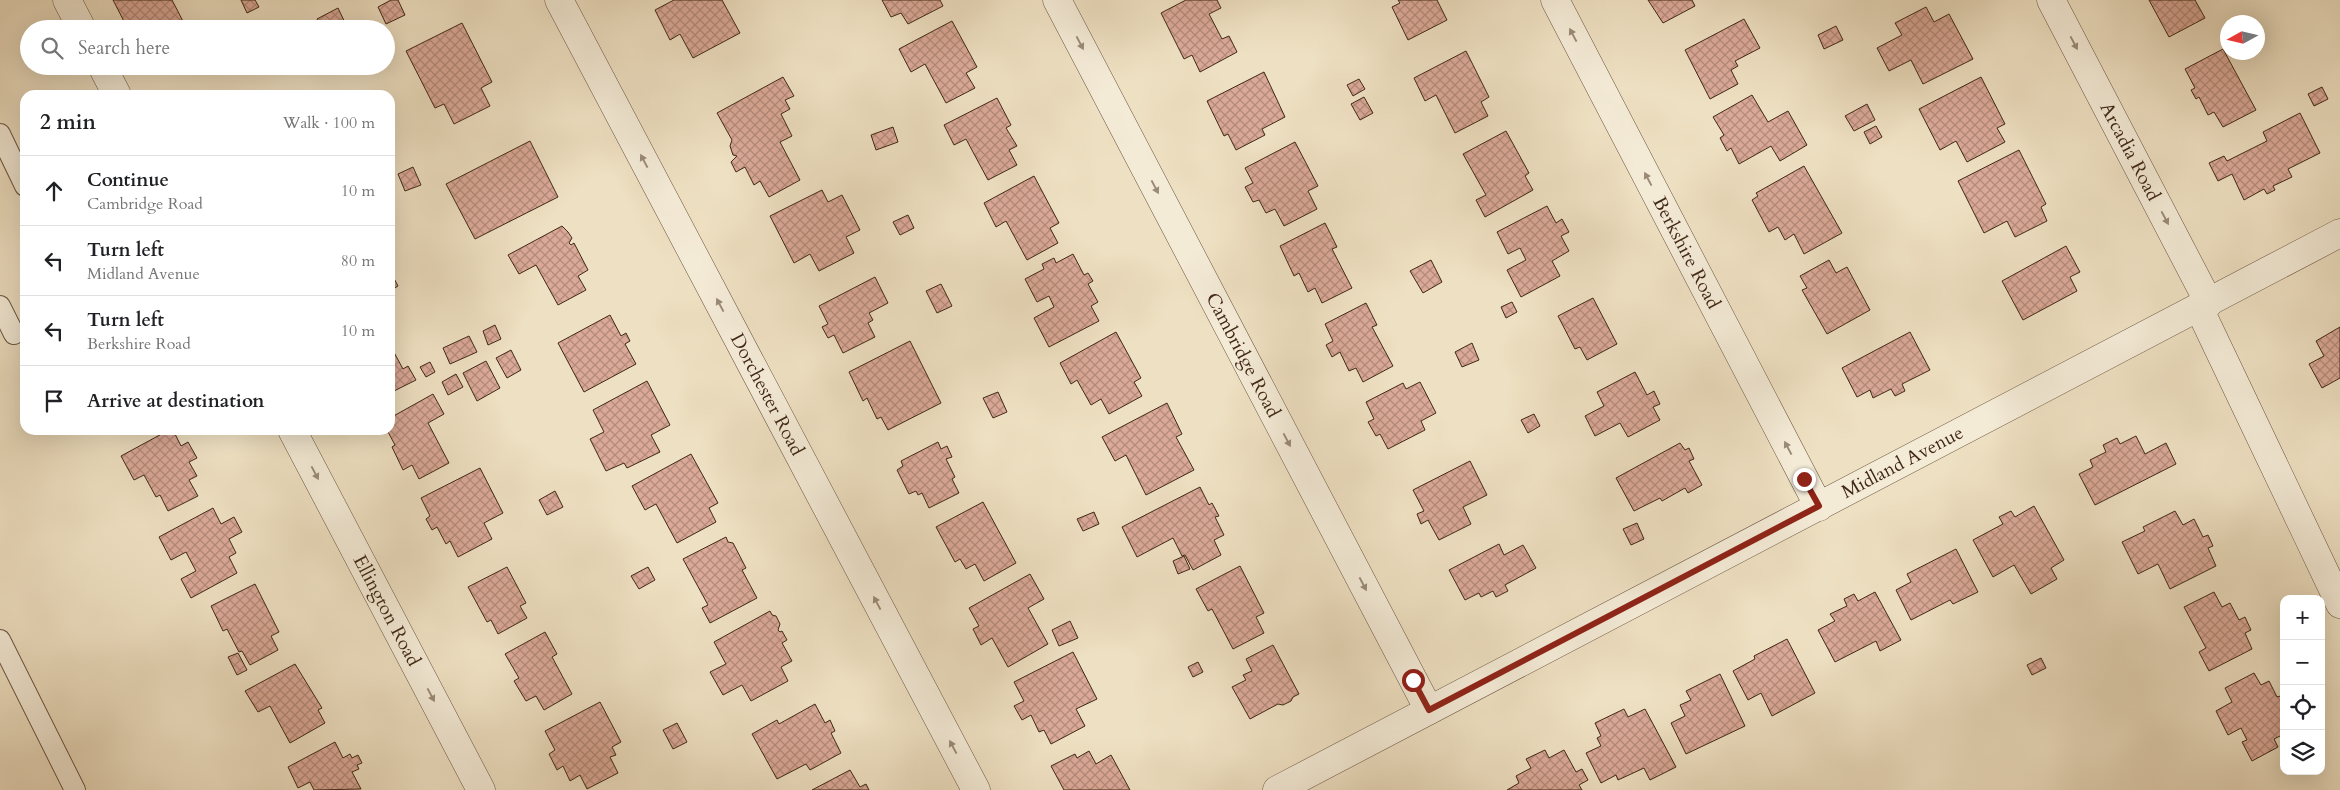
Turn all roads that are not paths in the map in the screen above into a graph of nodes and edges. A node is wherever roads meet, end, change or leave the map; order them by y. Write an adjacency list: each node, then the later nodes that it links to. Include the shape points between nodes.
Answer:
1 (67, 0): 6 (street)
2 (559, 0): 22 (street, Dorchester Road, one-way to 2)
3 (1058, 0): 19 (street, Cambridge Road, one-way to 19)
4 (1555, 0): 16 (street, Berkshire Road, one-way to 4)
5 (2051, 0): 13 (street, Arcadia Road, one-way to 13)
6 (77, 20)
7 (107, 75): 8 (street)
8 (114, 90)
9 (0, 134): 10 (lane)
10 (20, 176)
11 (2340, 233): 13 (street, Midland Avenue)
12 (0, 306): 14 (lane)
13 (2204, 306): 16 (street, Midland Avenue); 17 (street, Arcadia Road)
14 (13, 334)
15 (295, 435): 21 (street, Ellington Road, one-way to 21)
16 (1819, 506): 19 (street, Midland Avenue)
17 (2340, 604)
18 (0, 640): 20 (lane)
19 (1429, 710): 23 (street, Midland Avenue)
20 (75, 790)
21 (481, 790)
22 (976, 790)
23 (1277, 790)

